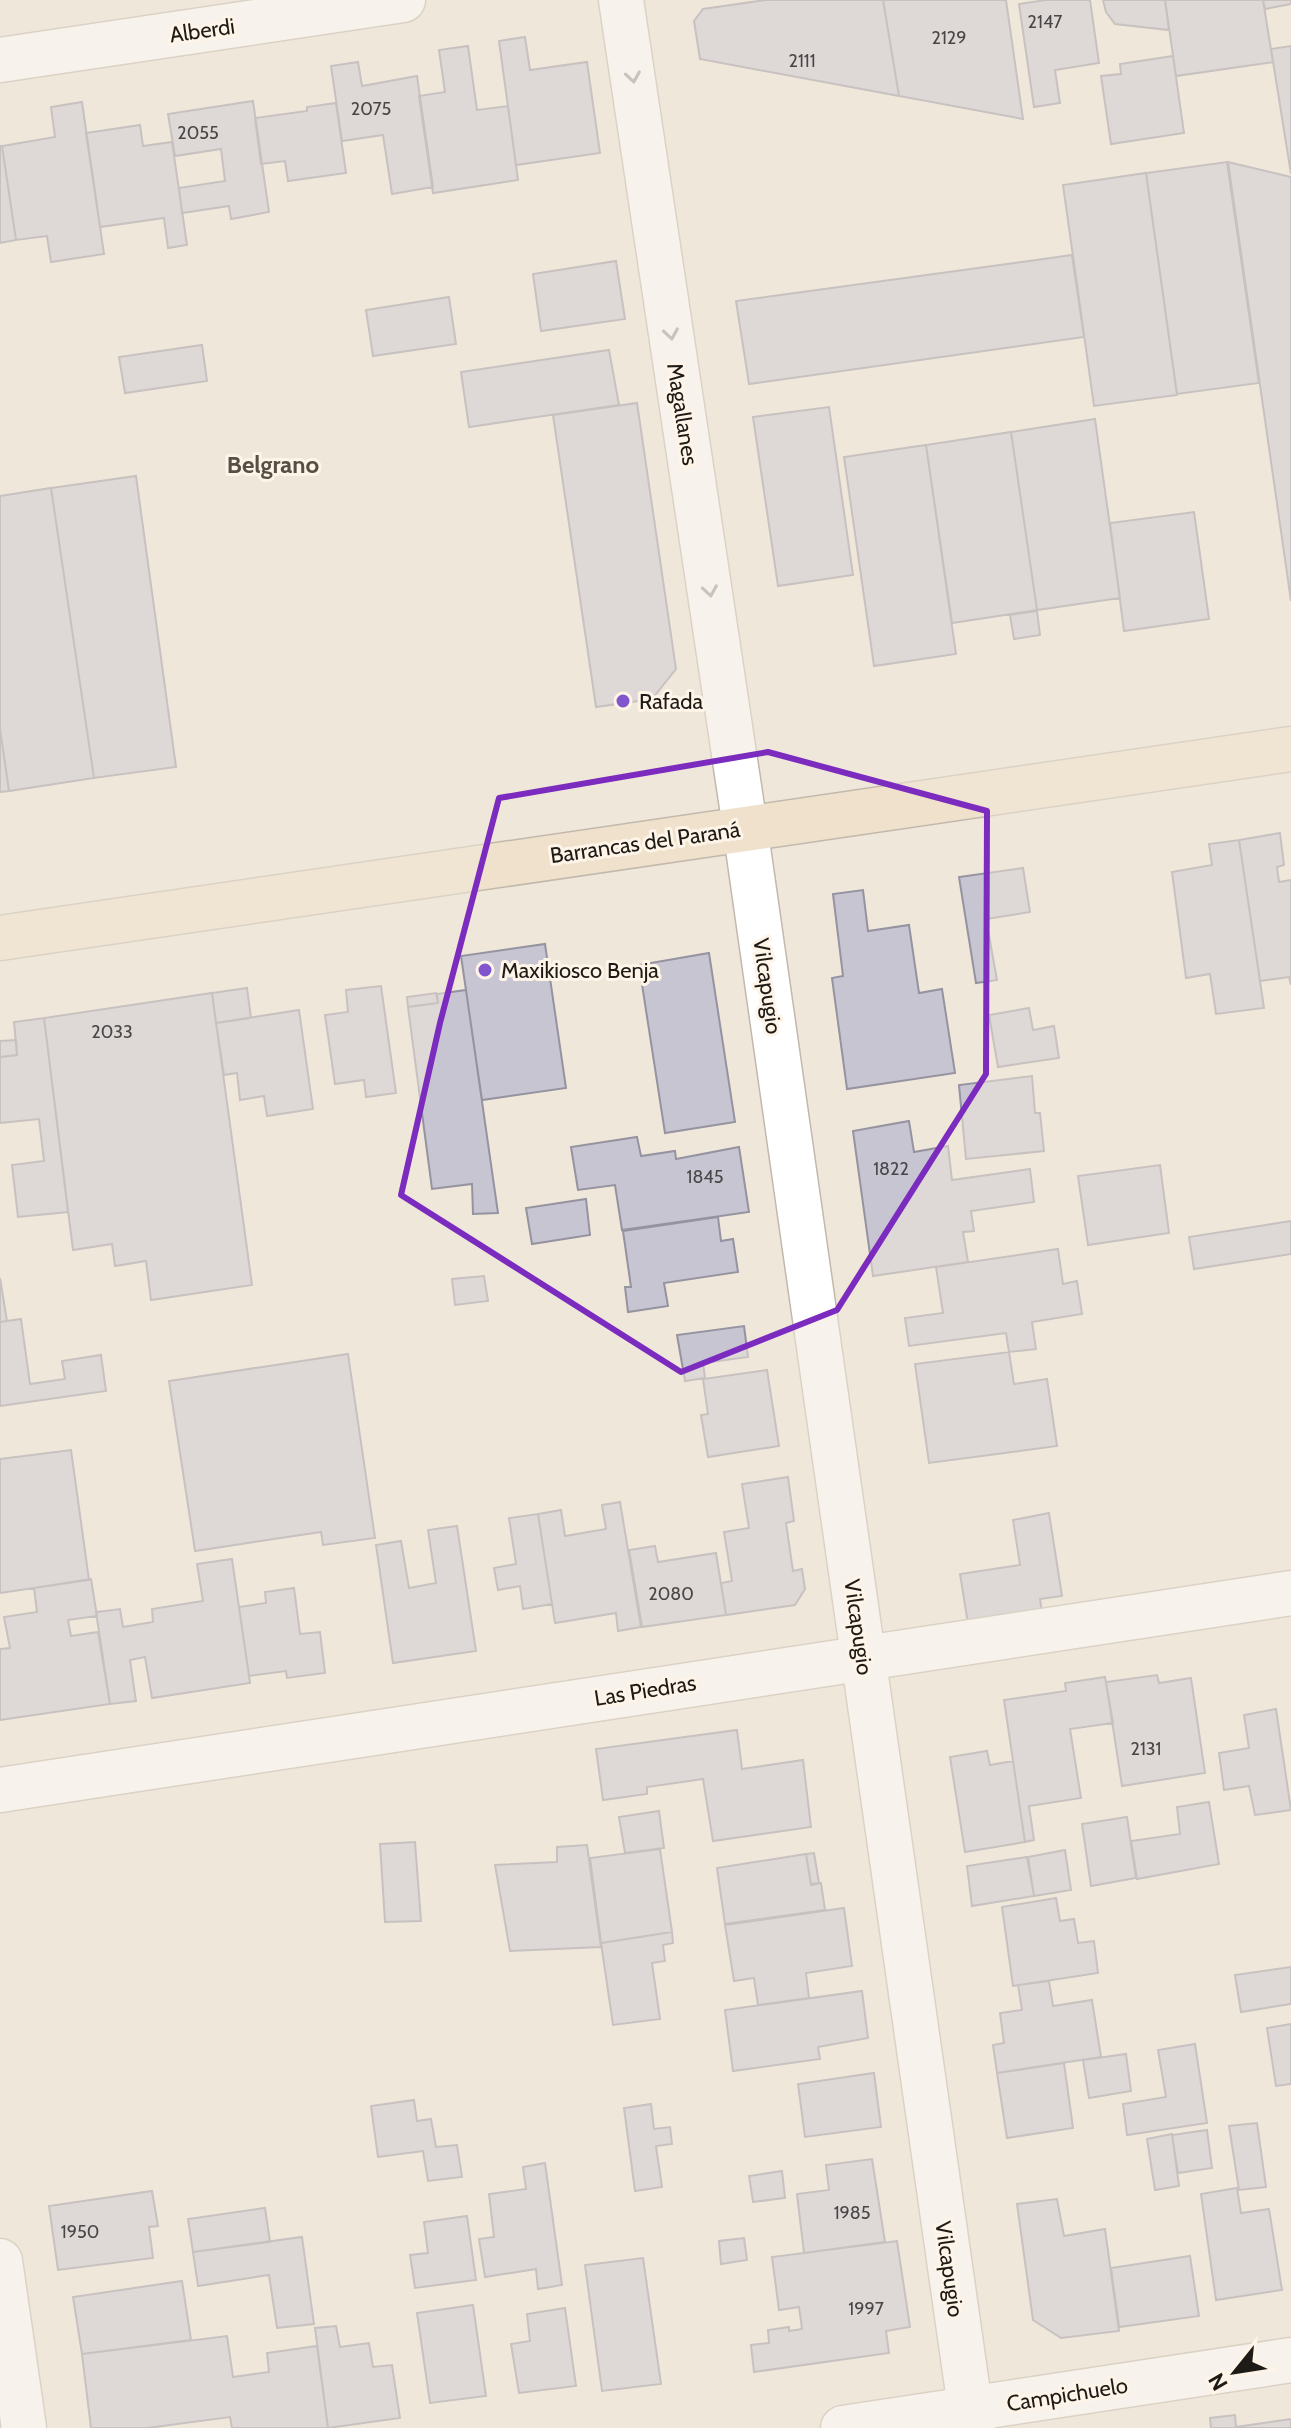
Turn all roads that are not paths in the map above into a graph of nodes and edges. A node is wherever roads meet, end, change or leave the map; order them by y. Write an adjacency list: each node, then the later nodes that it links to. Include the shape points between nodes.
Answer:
1 (403, 0): 3 (street, Alberdi)
2 (621, 0): 5 (street, Magallanes, one-way to 5)
3 (0, 60)
4 (1291, 749): 5 (main road, Barrancas del Paraná)
5 (745, 827): 6 (main road, Barrancas del Paraná); 8 (street, Vilcapugio)
6 (0, 938)
7 (1291, 1593): 8 (street, Las Piedras)
8 (864, 1656): 9 (street, Las Piedras); 12 (street, Vilcapugio)
9 (0, 1790)
10 (0, 2261): 13 (street)
11 (1291, 2360): 12 (street, Campichuelo)
12 (971, 2418): 14 (street, Campichuelo)
13 (24, 2428)
14 (843, 2428)

